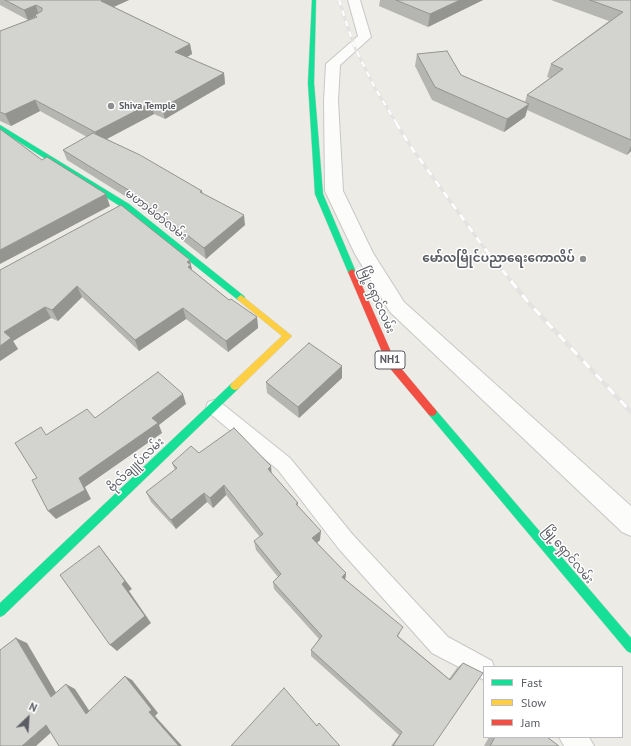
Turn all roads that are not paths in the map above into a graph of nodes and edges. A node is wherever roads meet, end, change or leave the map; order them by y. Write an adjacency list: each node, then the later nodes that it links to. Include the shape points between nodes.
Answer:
1 (314, 0): 8 (main road, မြို့ရှောင်လမ်း / NH1, via 311,83 319,194 391,363)
2 (354, 0): 6 (street, via 366,37 333,64 333,176 334,191 364,254 397,308)
3 (0, 127): 4 (main road, မဟာမိတ်လမ်း, via 119,210)
4 (288, 336): 5 (main road, ဗိုလ်ချူပ်လမ်း)
5 (214, 407): 7 (main road, ဗိုလ်ချူပ်လမ်း); 9 (lane, via 284,464 346,542 440,645)
6 (631, 523)
7 (0, 611)
8 (631, 647)
9 (483, 668)
10 (572, 738): 11 (lane)
11 (582, 746)

